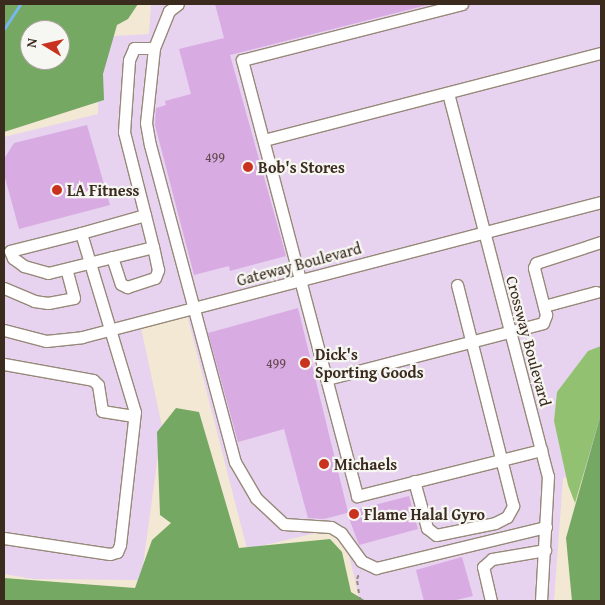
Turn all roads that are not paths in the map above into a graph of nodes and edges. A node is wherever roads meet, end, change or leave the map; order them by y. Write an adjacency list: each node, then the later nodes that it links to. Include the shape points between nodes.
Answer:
1 (178, 4): 3 (street, via 169,11)
2 (462, 4): 6 (street, via 242,60)
3 (154, 48): 8 (street, via 134,48 129,60 124,132); 22 (street, via 146,123)
4 (601, 53): 5 (street)
5 (448, 93): 6 (street); 9 (street, Crossway Boulevard)
6 (264, 140): 17 (street)
7 (601, 202): 9 (street, Gateway Boulevard)
8 (145, 215): 10 (street); 13 (street)
9 (483, 232): 17 (street, Gateway Boulevard); 25 (street, Crossway Boulevard)
10 (82, 233): 12 (street); 15 (street)
11 (601, 243): 21 (street, via 536,263 534,268)
12 (7, 247): 16 (street, via 13,258 36,271 48,273)
13 (153, 247): 14 (street); 14 (street, via 158,270 155,278 127,287 121,284)
14 (112, 257): 15 (street)
15 (90, 263): 16 (street); 24 (street)
16 (66, 268): 19 (street, via 74,298 34,302)
17 (301, 280): 22 (street, Gateway Boulevard); 28 (street)
18 (457, 285): 26 (street)
19 (4, 288)
20 (596, 292): 21 (street)
21 (544, 306): 25 (street, via 546,322)
22 (193, 309): 24 (street, Gateway Boulevard); 33 (street, via 236,462 256,498 284,524 331,527 341,534 364,563 376,568)
23 (4, 330): 24 (street, Gateway Boulevard, via 46,341)
24 (110, 330): 29 (street, via 118,346)
25 (511, 333): 26 (street); 30 (street, Crossway Boulevard)
26 (472, 342): 28 (street); 31 (street)
27 (4, 364): 29 (street, via 93,380 98,385 102,411)
28 (327, 379): 32 (street, via 357,496)
29 (134, 416): 34 (street, via 117,552 110,554)
30 (542, 450): 31 (street); 33 (street, Crossway Boulevard, via 548,483)
31 (502, 459): 32 (street); 32 (street, via 513,506 507,517 495,523 442,535 431,532 424,521)
32 (414, 482)
33 (546, 527): 35 (street, Crossway Boulevard)
34 (4, 538)
35 (545, 550): 36 (street, via 492,559 484,567); 37 (street, Crossway Boulevard)
36 (491, 601)
37 (541, 601)

